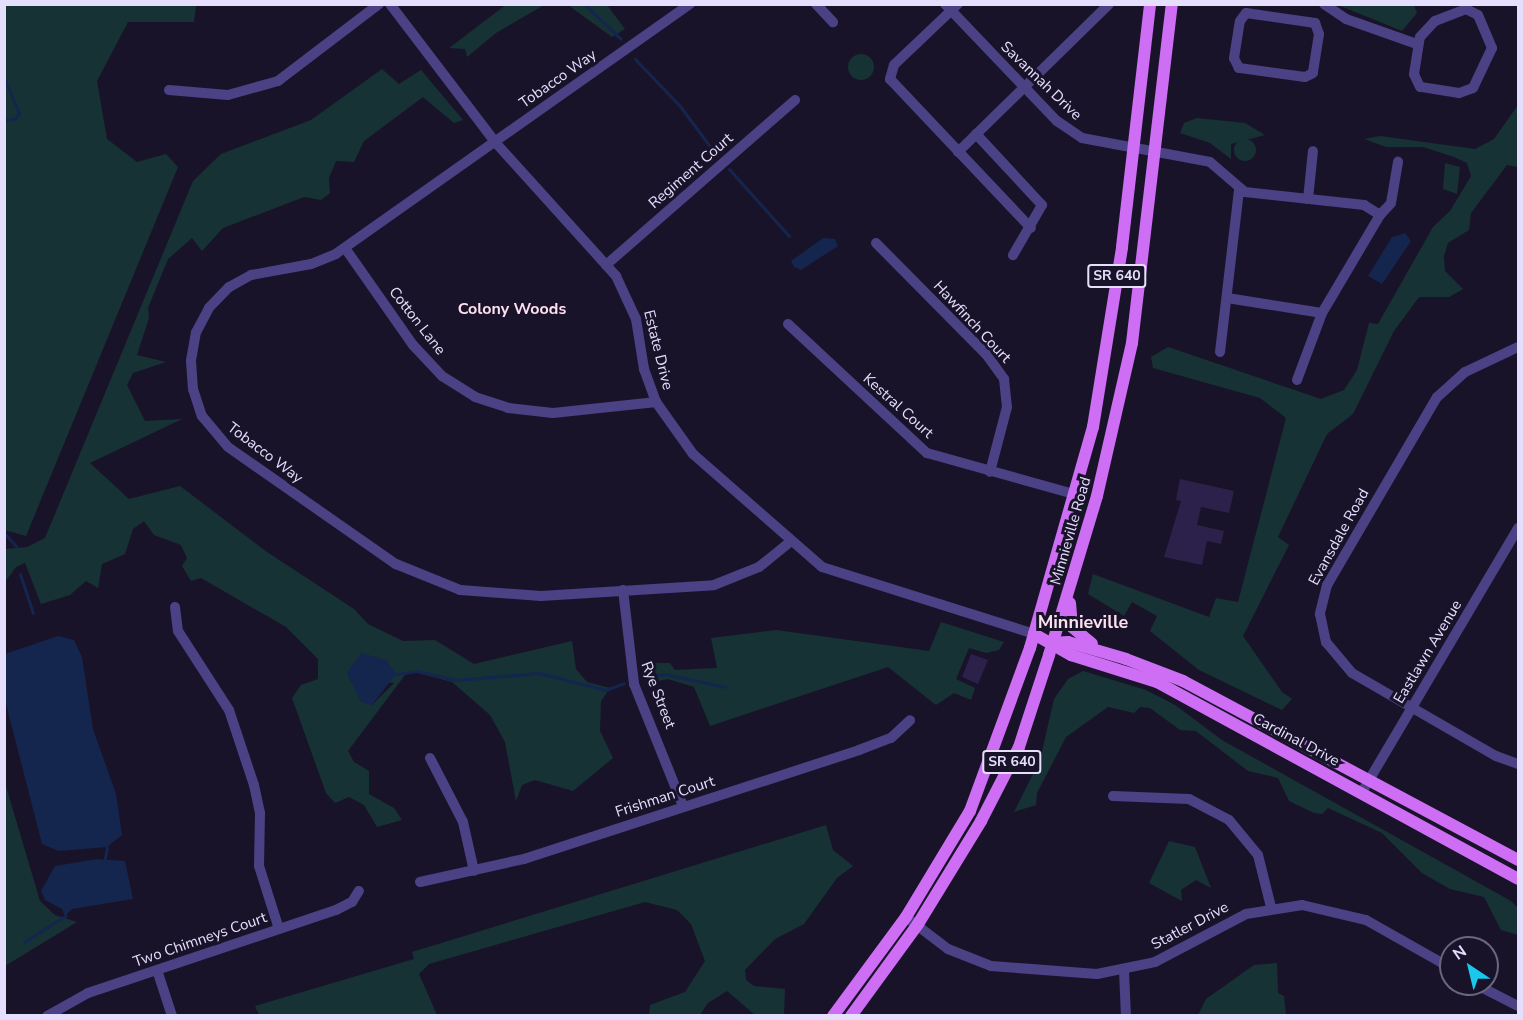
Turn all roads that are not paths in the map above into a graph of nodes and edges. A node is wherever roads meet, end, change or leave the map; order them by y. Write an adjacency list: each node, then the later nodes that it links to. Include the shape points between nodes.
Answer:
1 (379, 4): 14 (street, via 278,81 228,94)
2 (390, 4): 17 (street, Estate Drive)
3 (690, 4): 17 (street, Tobacco Way)
4 (816, 4): 10 (street)
5 (1109, 4): 13 (street)
6 (1150, 4): 18 (main road, Minnieville Road / SR 640)
7 (1172, 4): 21 (main road, Minnieville Road / SR 640)
8 (1326, 6): 11 (street); 12 (street, via 1346,19)
9 (952, 7): 13 (street, Savannah Drive); 20 (street, via 894,65 890,79)
10 (833, 22)
11 (1315, 23): 11 (street, via 1244,14 1236,63 1244,70 1308,77 1315,69 1319,34)
12 (1418, 44): 12 (street, via 1431,24 1466,9 1478,15 1492,51 1473,88 1459,93 1417,83)
13 (1024, 87): 16 (street); 18 (street, Savannah Drive, via 1075,134)
14 (169, 90)
15 (795, 100): 30 (street, Regiment Court)
16 (976, 134): 20 (street); 26 (street, via 1040,200 1042,212)
17 (495, 142): 28 (street, Tobacco Way); 30 (street, Estate Drive)
18 (1133, 150): 21 (street, Savannah Drive); 39 (main road, Minnieville Road / SR 640, via 1103,371)
19 (1313, 151): 24 (street)
20 (958, 152): 26 (street)
21 (1155, 154): 23 (street, Savannah Drive, via 1214,163); 42 (main road, Minnieville Road / SR 640, via 1124,382)
22 (1398, 162): 25 (street, via 1391,203)
23 (1239, 190): 24 (street); 31 (street)
24 (1308, 199): 25 (street, via 1364,205)
25 (1380, 215): 32 (street)
26 (1031, 228): 29 (street)
27 (876, 243): 38 (street, Hawfinch Court, via 986,354 1004,379 1007,406)
28 (345, 248): 37 (street, Cotton Lane, via 413,345 442,376 475,397 508,408 553,413); 43 (street, Tobacco Way, via 311,264 251,275 229,288 209,308 196,332 191,361 194,395 208,426 228,447 385,557 439,584 512,596)
29 (1013, 255)
30 (606, 265): 37 (street, Estate Drive, via 630,301)
31 (1227, 298): 32 (street); 35 (street)
32 (1322, 313): 36 (street)
33 (788, 324): 38 (street, Kestral Court, via 918,446 937,457)
34 (1518, 347): 48 (street, Evansdale Road, via 1465,372 1437,397 1322,599 1320,629 1333,654 1357,676)
35 (1220, 352)
36 (1297, 380)
37 (656, 402): 41 (street, Estate Drive, via 693,454)
38 (990, 472): 39 (street, Kestral Court)
39 (1077, 495): 45 (main road, Minnieville Road / SR 640)
40 (1518, 528): 48 (street, Eastlawn Avenue)
41 (789, 543): 43 (street, Tobacco Way, via 759,567 730,581 698,587); 45 (street, Estate Drive, via 841,576)
42 (1073, 580): 46 (main road, Minnieville Road / SR 640); 47 (main road, via 1070,617 1074,629 1088,642)
43 (623, 590): 55 (street, Rye Street, via 634,684)
44 (175, 607): 64 (street, via 178,631 229,710 254,785 260,813 259,866)
45 (1034, 634): 46 (main road, Cardinal Drive); 62 (main road, Minnieville Road / SR 640, via 970,811)
46 (1053, 643): 47 (main road, Cardinal Drive, via 1068,642); 53 (main road, Cardinal Drive, via 1071,655 1157,682); 63 (main road, Minnieville Road / SR 640, via 1009,770)
47 (1126, 659): 52 (main road, Cardinal Drive, via 1183,681)
48 (1412, 709): 51 (street, Evansdale Road, via 1496,756); 52 (street, Eastlawn Avenue)
49 (910, 720): 55 (street, Frishman Court, via 891,738)
50 (430, 758): 57 (street, via 463,822)
51 (1518, 764)
52 (1371, 777): 53 (street, Eastlawn Avenue); 56 (main road, Cardinal Drive)
53 (1362, 792): 58 (main road, Cardinal Drive)
54 (1113, 796): 61 (street, via 1189,799 1229,820 1258,855)
55 (682, 807): 57 (street, Frishman Court)
56 (1518, 860)
57 (474, 871): 59 (street, Frishman Court)
58 (1518, 879)
59 (420, 882)
60 (359, 891): 64 (street, Two Chimneys Court, via 348,905)
61 (1271, 908): 65 (street, Statler Drive, via 1320,908 1366,920); 67 (street, Statler Drive, via 1233,919 1170,956)
62 (906, 917): 63 (street, Statler Drive); 72 (main road, Minnieville Road / SR 640)
63 (916, 928): 67 (street, Statler Drive, via 967,958 1011,970 1063,974); 73 (main road, Minnieville Road / SR 640)
64 (279, 929): 66 (street, Two Chimneys Court)
65 (1439, 961)
66 (157, 970): 70 (street, Two Chimneys Court, via 71,999); 71 (street)
67 (1124, 971): 74 (street)
68 (1498, 996): 69 (street)
69 (1518, 1006)
70 (47, 1016)
71 (172, 1016)
72 (833, 1016)
73 (851, 1016)
74 (1126, 1016)

